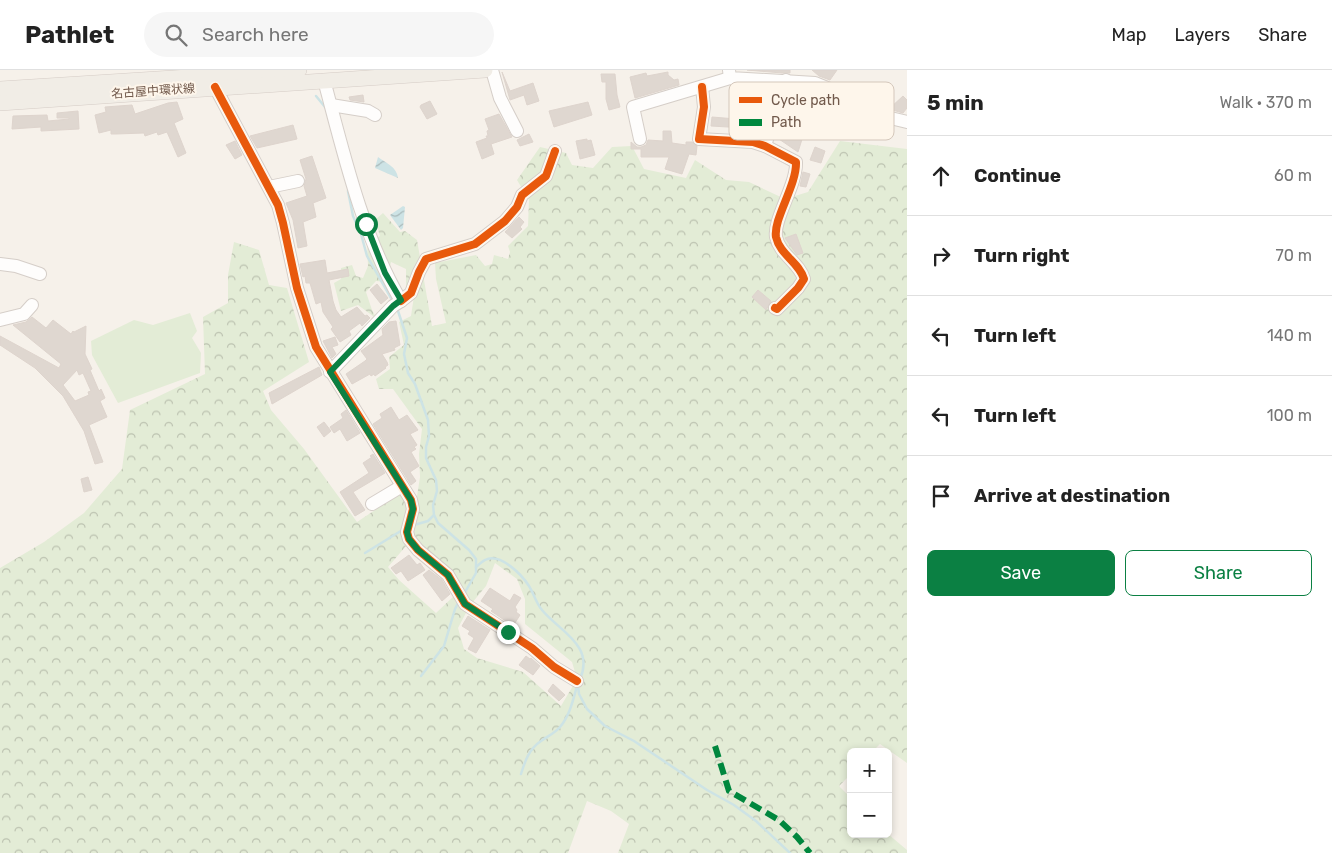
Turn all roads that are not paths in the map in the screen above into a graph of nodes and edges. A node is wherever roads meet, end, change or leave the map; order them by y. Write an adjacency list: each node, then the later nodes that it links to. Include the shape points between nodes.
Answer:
1 (298, 70): 6 (main road, 名古屋中環状線)
2 (485, 70): 4 (main road, 名古屋中環状線)
3 (492, 70): 18 (street, via 500,98)
4 (395, 73): 7 (main road, 名古屋中環状線)
5 (729, 74): 8 (street); 11 (street)
6 (152, 75): 12 (main road, 名古屋中環状線)
7 (324, 80): 10 (main road, 名古屋中環状線); 14 (street)
8 (786, 80): 9 (street)
9 (800, 82)
10 (215, 87): 13 (main road, 名古屋中環状線); 24 (street)
11 (702, 87): 19 (street, via 633,107); 21 (street, via 704,108 699,139 753,142)
12 (0, 90)
13 (0, 103)
14 (331, 105): 15 (street, via 368,111); 27 (street, via 375,248)
15 (374, 115)
16 (894, 119): 17 (street)
17 (907, 122)
18 (517, 131)
19 (640, 139)
20 (767, 140): 21 (street)
21 (765, 146): 29 (street, via 796,162 789,196 776,231 782,249 801,270 804,279)
22 (555, 151): 27 (street, via 546,176 522,195 505,221 476,244 426,259 412,293)
23 (298, 181): 24 (street)
24 (269, 187): 31 (street, via 278,205 310,331)
25 (0, 264): 26 (street)
26 (40, 274)
27 (401, 300): 31 (street)
28 (32, 305): 30 (street, via 24,314)
29 (775, 308)
30 (0, 320)
31 (330, 372): 32 (street)
32 (402, 486): 33 (street); 34 (street, via 413,509 407,532 409,539 448,575 465,604)
33 (372, 504)
34 (576, 681)

